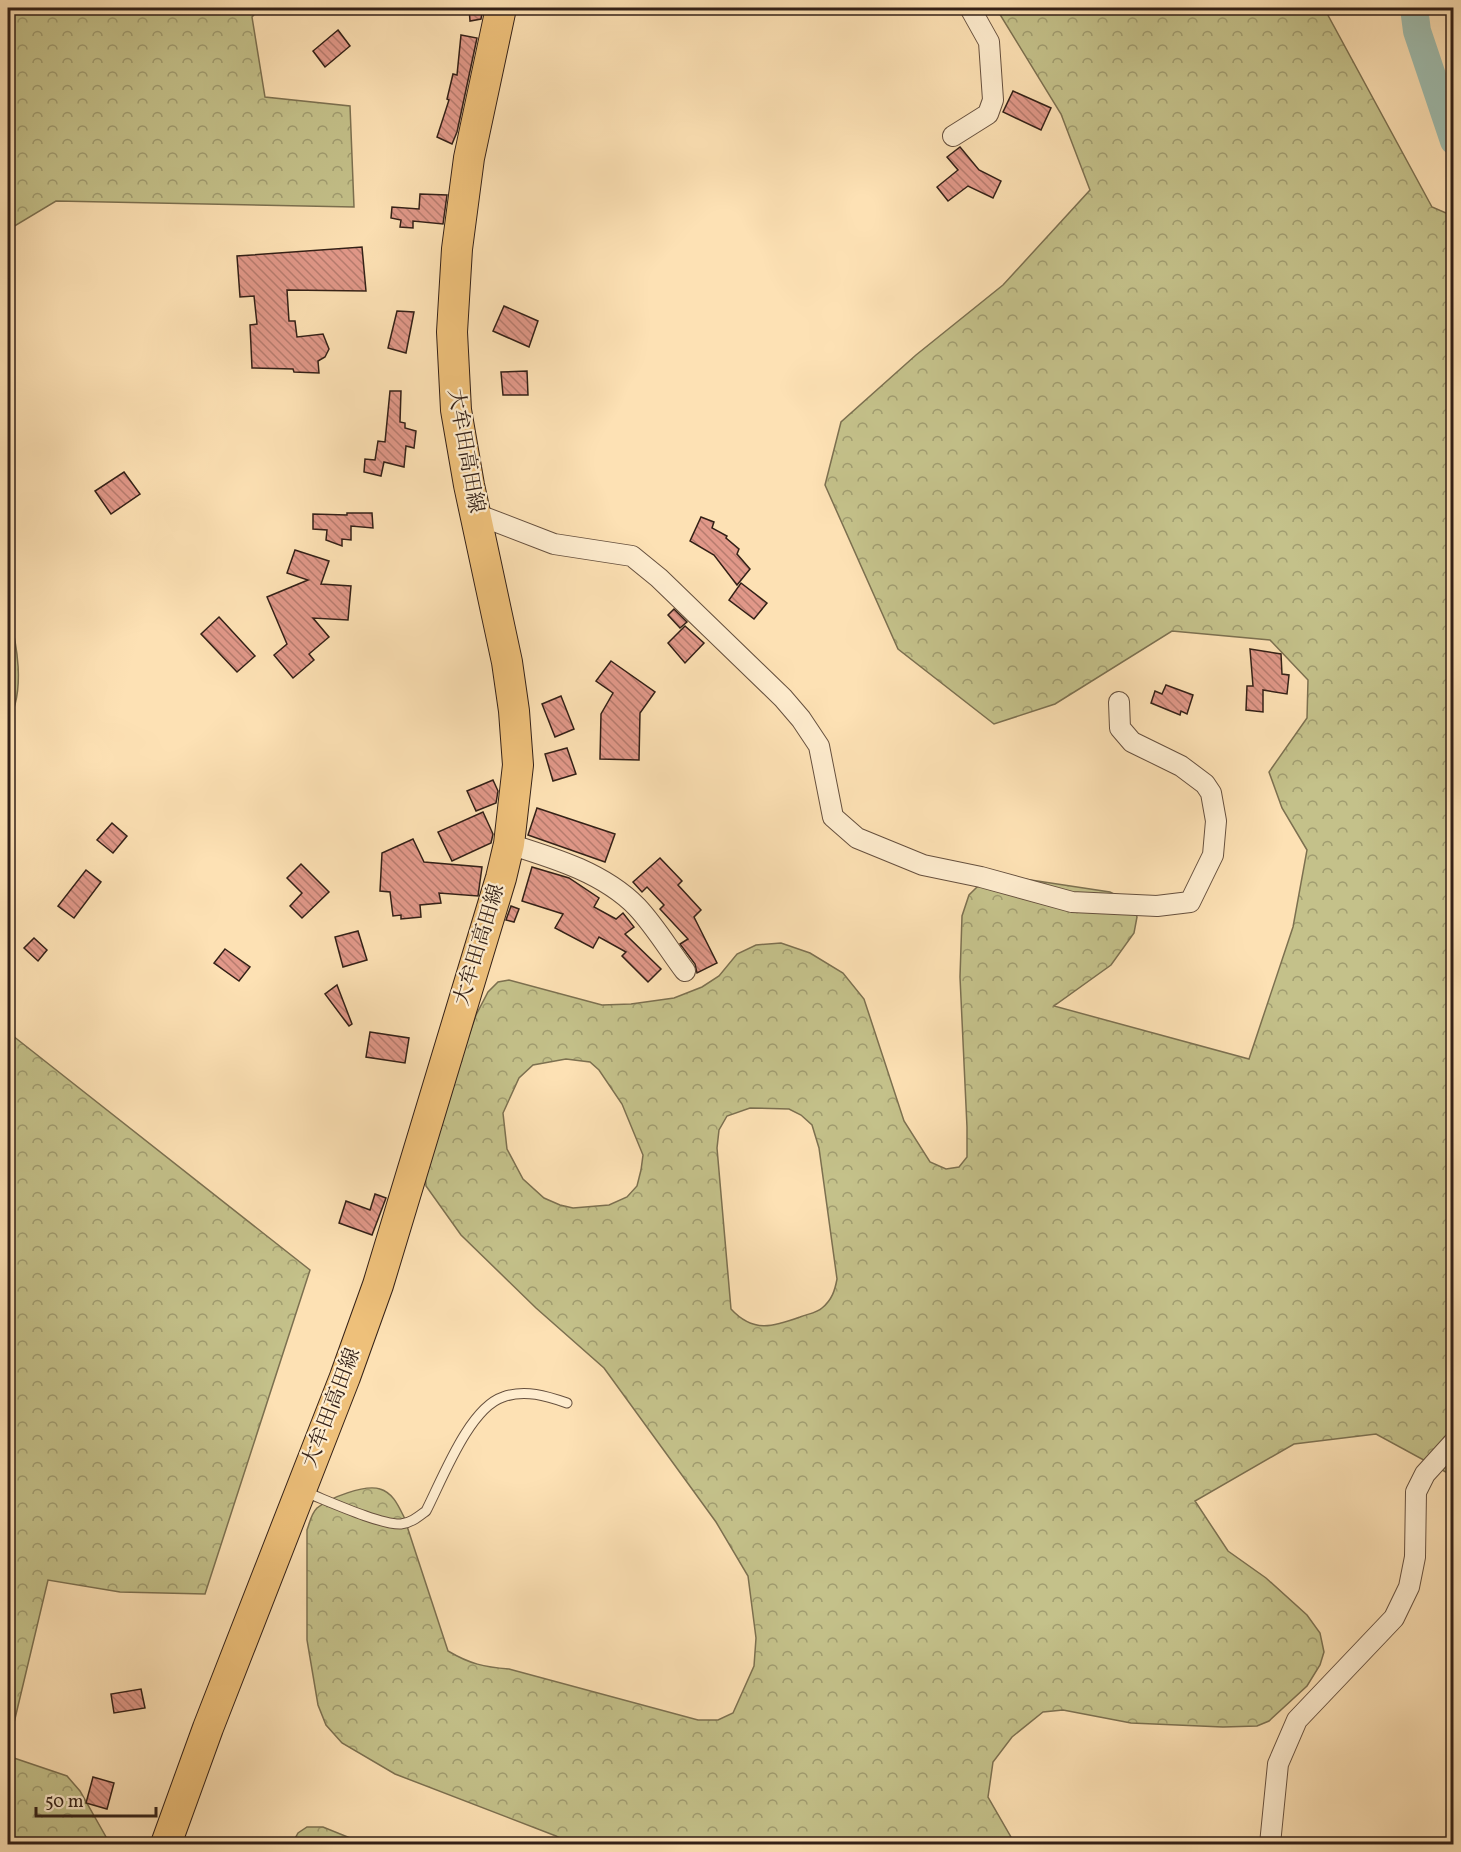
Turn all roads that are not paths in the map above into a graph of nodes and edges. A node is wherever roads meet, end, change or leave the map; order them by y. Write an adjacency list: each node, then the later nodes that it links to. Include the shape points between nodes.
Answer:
1 (501, 8): 4 (main road, 大牟田高田線, via 470,158 453,298 456,410)
2 (970, 8): 3 (street, via 989,42 993,100 988,114)
3 (953, 136)
4 (476, 514): 5 (street, via 554,544 632,555 801,719 819,746 833,818 857,838 923,865 1072,902 1157,906 1190,902 1213,855 1216,821 1211,793 1181,766 1132,742 1120,728); 6 (main road, 大牟田高田線, via 514,711 518,765)
5 (1119, 702)
6 (509, 844): 7 (street, via 556,859 613,886 638,908); 10 (main road, 大牟田高田線, via 378,1285)
7 (685, 970)
8 (567, 1403): 10 (lane, via 522,1393 502,1397 487,1408 468,1429 426,1511 416,1520 401,1524 385,1522)
9 (1454, 1442): 12 (street, via 1425,1474 1416,1492 1415,1557 1409,1587 1394,1618 1297,1720 1278,1764)
10 (300, 1490): 11 (main road, 大牟田高田線)
11 (166, 1845)
12 (1269, 1845)

